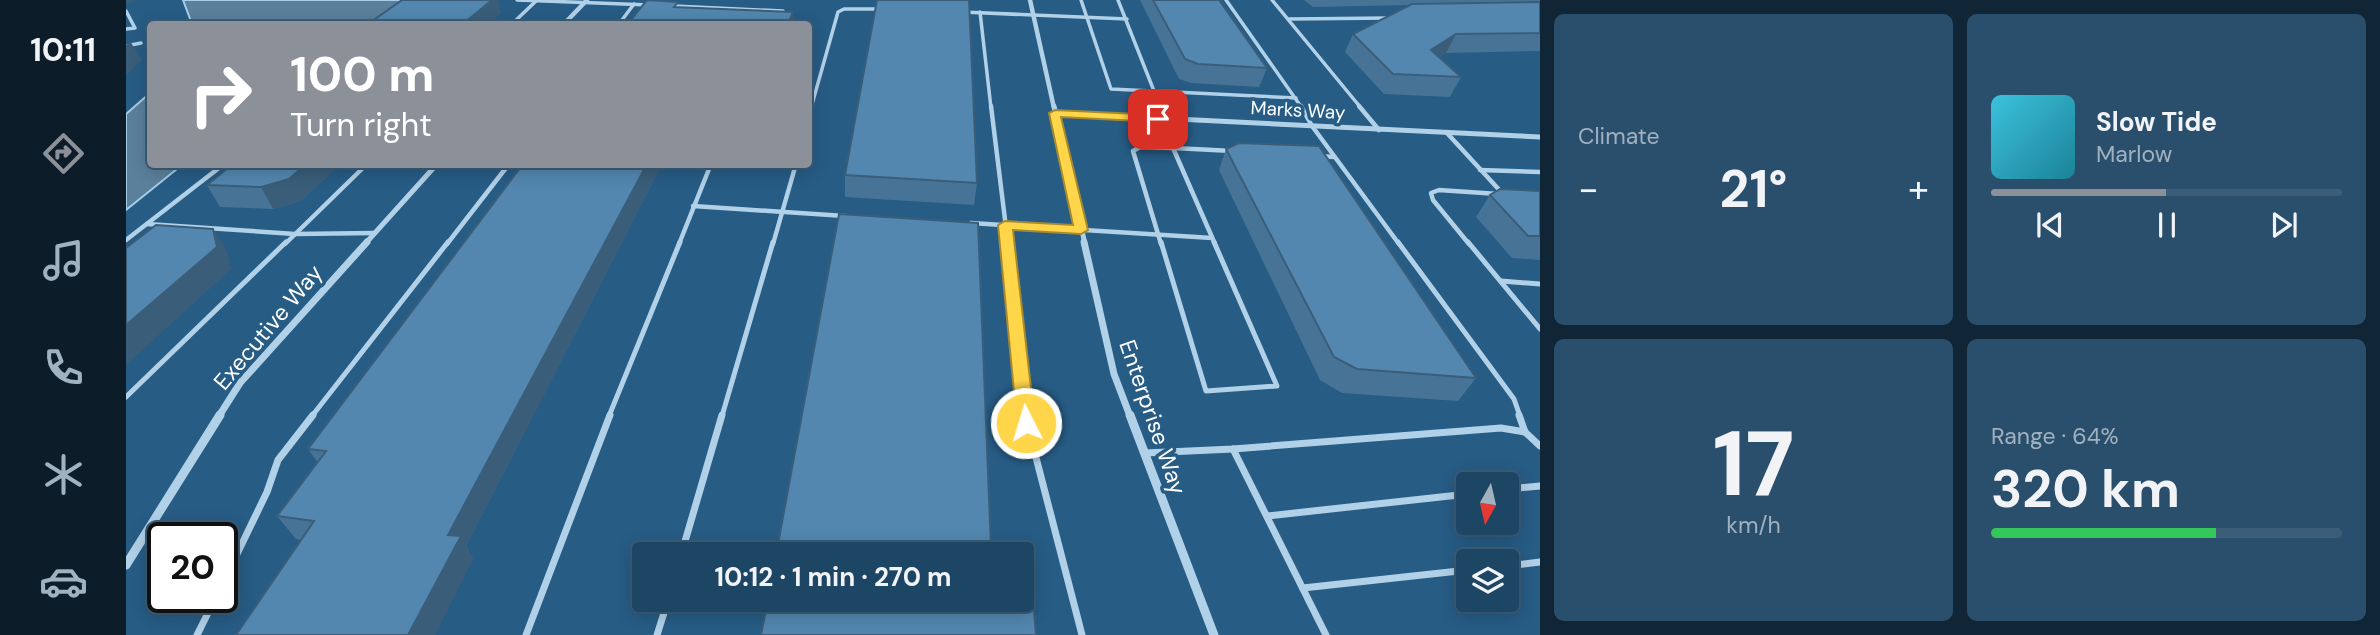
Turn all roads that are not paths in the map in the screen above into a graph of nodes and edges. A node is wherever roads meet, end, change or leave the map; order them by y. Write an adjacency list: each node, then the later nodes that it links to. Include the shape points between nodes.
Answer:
1 (517, 0): 7 (lane)
2 (1030, 0): 17 (street, Enterprise Way)
3 (1081, 0): 19 (lane)
4 (1118, 0): 21 (lane)
5 (1226, 0): 31 (lane)
6 (1272, 0): 22 (lane)
7 (536, 1): 8 (lane); 23 (lane)
8 (586, 1): 9 (lane); 24 (street)
9 (634, 5): 10 (lane); 25 (lane)
10 (655, 5)
11 (666, 6): 12 (lane)
12 (725, 9): 18 (lane); 26 (lane, via 783,11)
13 (890, 9): 32 (lane, via 838,12)
14 (126, 11): 27 (lane, via 135,28)
15 (954, 12): 16 (lane)
16 (981, 12): 17 (lane); 57 (lane)
17 (1034, 15): 19 (lane); 33 (street, Enterprise Way)
18 (720, 17)
19 (1087, 17): 21 (lane); 30 (lane, via 1111,89)
20 (1400, 18): 22 (lane)
21 (1127, 19): 30 (lane)
22 (1288, 19): 35 (lane)
23 (515, 21)
24 (567, 21)
25 (621, 21)
26 (779, 21)
27 (126, 29)
28 (141, 43): 29 (lane)
29 (126, 46)
30 (1154, 91): 31 (lane)
31 (1296, 98): 34 (lane)
32 (812, 105)
33 (1055, 113): 34 (street, Marks Way); 58 (street, Enterprise Way)
34 (1312, 127): 35 (street, Marks Way); 41 (lane)
35 (1380, 130): 36 (street, Marks Way)
36 (1447, 133): 37 (street, Marks Way); 48 (lane)
37 (1540, 137)
38 (1173, 148): 39 (lane); 61 (lane, via 1133,151); 62 (lane)
39 (1240, 152)
40 (1307, 155): 41 (lane)
41 (1334, 157): 68 (lane, via 1514,399)
42 (219, 168): 56 (lane)
43 (363, 168): 60 (lane)
44 (433, 168): 59 (street, Executive Way)
45 (506, 168): 77 (lane, via 278,460)
46 (709, 168): 52 (lane)
47 (795, 168): 53 (lane)
48 (1480, 170): 49 (lane); 50 (lane)
49 (1540, 172)
50 (1503, 194): 51 (lane); 64 (lane, via 1431,193)
51 (1513, 195)
52 (693, 206): 53 (lane); 86 (lane)
53 (782, 212): 54 (lane); 76 (lane)
54 (852, 216)
55 (963, 223): 57 (lane)
56 (147, 224): 60 (lane); 63 (lane)
57 (1005, 225): 58 (lane); 88 (lane, via 1026,423)
58 (1081, 230): 61 (lane); 71 (street, Enterprise Way, via 1114,373)
59 (374, 233): 60 (lane); 79 (street, Executive Way, via 240,383)
60 (295, 234): 67 (lane)
61 (1158, 234): 62 (lane); 62 (lane, via 1206,391 1277,386)
62 (1212, 238)
63 (126, 240)
64 (1500, 281): 65 (lane); 66 (lane)
65 (1540, 284)
66 (1540, 329)
67 (126, 397)
68 (1525, 432): 69 (lane); 70 (lane, via 1501,428)
69 (1540, 446)
70 (1233, 449): 71 (lane); 75 (lane)
71 (1143, 453): 89 (street, Enterprise Way)
72 (1540, 486): 73 (lane)
73 (1519, 488)
74 (1456, 495): 75 (lane)
75 (1267, 516): 82 (lane)
76 (685, 542)
77 (238, 552)
78 (1540, 562): 80 (lane)
79 (126, 565)
80 (1519, 565)
81 (1456, 571): 82 (lane)
82 (1303, 588): 90 (lane)
83 (664, 612): 87 (lane)
84 (208, 613): 85 (lane)
85 (197, 635)
86 (526, 635)
87 (657, 635)
88 (1082, 635)
89 (1214, 635)
90 (1326, 635)

